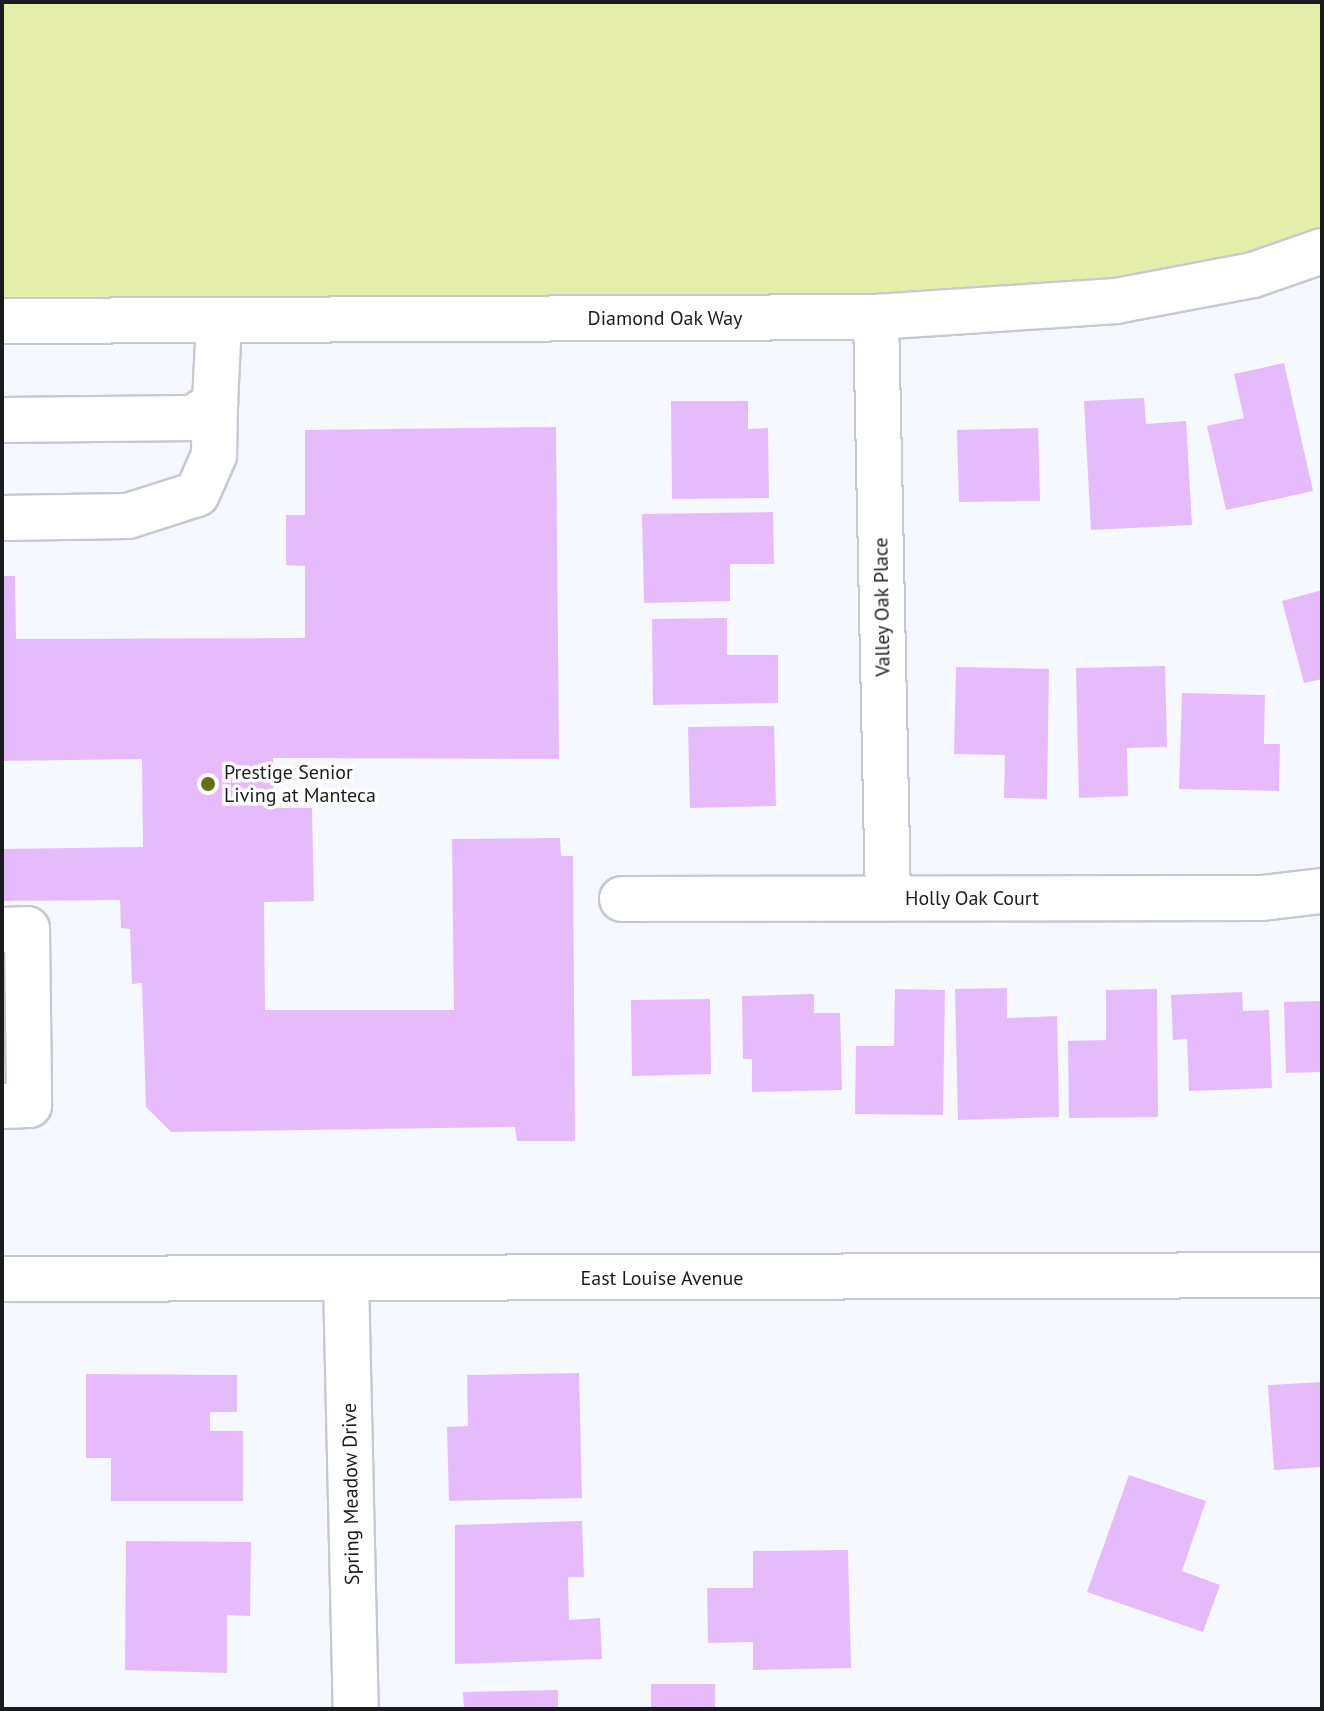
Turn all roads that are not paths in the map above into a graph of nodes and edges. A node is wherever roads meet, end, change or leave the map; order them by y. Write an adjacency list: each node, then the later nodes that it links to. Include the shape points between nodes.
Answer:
1 (1322, 251): 2 (street, Diamond Oak Way, via 1253,275 1116,301)
2 (876, 317): 3 (street, Diamond Oak Way); 9 (street, Valley Oak Place)
3 (219, 320): 4 (street, Diamond Oak Way); 5 (street)
4 (2, 321)
5 (215, 403): 6 (street, via 193,418); 7 (street, via 214,455 197,494 128,516)
6 (2, 420)
7 (2, 518)
8 (1322, 891): 9 (street, Holly Oak Court, via 1262,898)
9 (888, 898): 10 (street, Holly Oak Court)
10 (622, 899)
11 (2, 930): 12 (street, via 27,929 29,1105)
12 (2, 1106)
13 (1322, 1275): 15 (street, East Louise Avenue)
14 (2, 1279): 15 (street, East Louise Avenue)
15 (346, 1280): 16 (street, Spring Meadow Drive)
16 (356, 1709)

